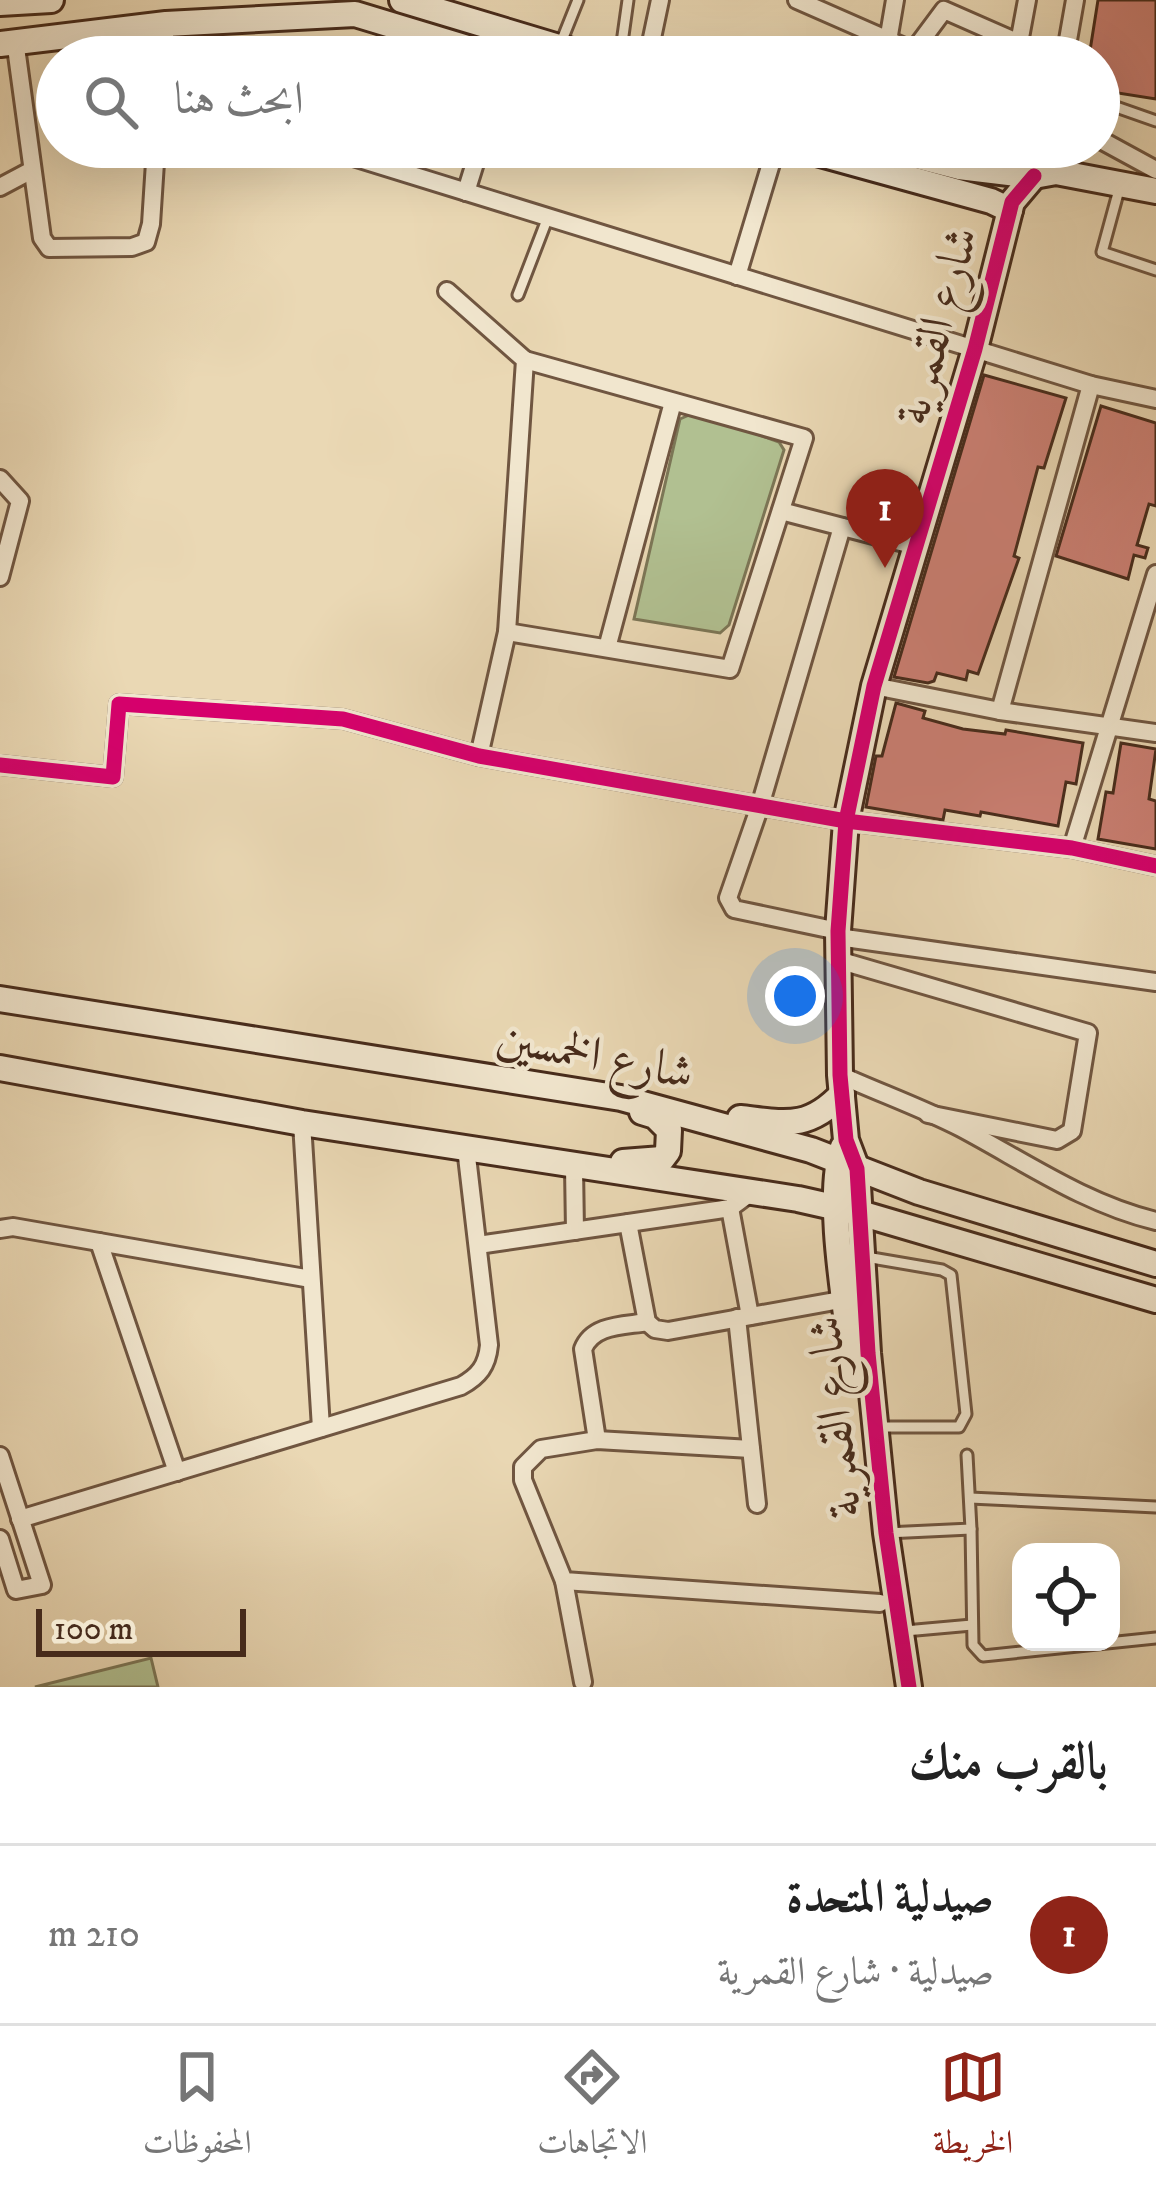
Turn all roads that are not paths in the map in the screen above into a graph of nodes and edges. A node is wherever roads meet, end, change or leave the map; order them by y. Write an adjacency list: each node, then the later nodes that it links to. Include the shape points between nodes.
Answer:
1 (51, 0): 10 (street)
2 (402, 0): 16 (street)
3 (578, 0): 17 (lane)
4 (628, 0): 18 (lane)
5 (660, 0): 19 (street)
6 (796, 0): 20 (street)
7 (896, 0): 21 (street)
8 (1027, 0): 24 (street)
9 (1075, 0): 25 (street)
10 (0, 3)
11 (945, 5): 22 (street); 23 (street)
12 (166, 24): 13 (street); 14 (street); 15 (street, via 355,14)
13 (61, 36)
14 (165, 36)
15 (428, 36)
16 (522, 36)
17 (563, 36)
18 (623, 36)
19 (652, 36)
20 (879, 36)
21 (889, 36)
22 (927, 36)
23 (996, 36)
24 (1021, 36)
25 (1069, 36)
26 (8, 42): 36 (street)
27 (1120, 108): 28 (lane)
28 (1156, 121)
29 (1120, 150): 37 (street)
30 (155, 168): 36 (street, via 146,242 132,247 49,248)
31 (388, 168): 42 (street)
32 (473, 168): 42 (street)
33 (770, 168): 46 (street)
34 (871, 168): 43 (street)
35 (1014, 168): 38 (street)
36 (32, 170): 40 (street)
37 (1156, 170)
38 (1034, 176): 39 (street, via 1056,172); 43 (street, شارع القمرية)
39 (1120, 185): 41 (street); 45 (lane, via 1102,252)
40 (0, 187)
41 (1156, 191)
42 (466, 192): 44 (street)
43 (1010, 210): 49 (street, شارع القمرية)
44 (548, 217): 46 (street); 48 (lane)
45 (1156, 270)
46 (737, 276): 49 (street)
47 (447, 291): 50 (street)
48 (518, 295)
49 (975, 349): 51 (street); 58 (street, شارع القمرية)
50 (526, 360): 53 (street); 61 (street)
51 (1091, 385): 52 (street); 64 (street)
52 (1156, 399)
53 (673, 402): 55 (street, via 805,438); 62 (street)
54 (0, 479): 57 (street, via 20,501)
55 (781, 511): 56 (street); 62 (street, via 730,669)
56 (842, 526): 58 (street); 69 (street)
57 (6, 534): 60 (street)
58 (916, 546): 63 (street, شارع القمرية)
59 (1156, 574): 65 (street)
60 (0, 578)
61 (507, 632): 62 (street); 67 (street)
62 (607, 648)
63 (874, 686): 64 (street); 70 (street, شارع القمرية)
64 (1000, 711): 65 (street)
65 (1109, 726): 66 (street); 71 (street)
66 (1156, 733)
67 (479, 756): 68 (street, via 343,719 118,704 113,777); 69 (street)
68 (0, 765)
69 (760, 806): 70 (street); 73 (street, via 729,905)
70 (846, 821): 71 (street); 73 (street, شارع القمرية)
71 (1072, 848): 72 (street)
72 (1156, 866)
73 (838, 942): 74 (street); 77 (street, شارع القمرية); 80 (street, via 1088,1033 1066,1137)
74 (1156, 982)
75 (0, 999): 78 (street, شارع الخمسين)
76 (0, 1068): 81 (street)
77 (841, 1085): 79 (street, via 811,1120); 80 (street); 83 (street, شارع القمرية)
78 (566, 1089): 79 (street, شارع الخمسين); 84 (street, via 656,1116 670,1139 662,1159)
79 (669, 1110): 83 (street, شارع الخمسين)
80 (928, 1114): 88 (street, via 1077,1193)
81 (302, 1123): 82 (street); 96 (street)
82 (466, 1148): 84 (street); 93 (street)
83 (847, 1157): 87 (street, شارع القمرية); 95 (street, شارع الخمسين, via 919,1192)
84 (564, 1165): 85 (street); 91 (street)
85 (754, 1191): 86 (street); 87 (street)
86 (730, 1208): 89 (street); 99 (street)
87 (848, 1211): 94 (street, شارع القمرية); 97 (street); 98 (street)
88 (1155, 1218)
89 (628, 1223): 91 (street); 100 (street)
90 (0, 1229): 92 (street)
91 (575, 1231): 93 (street)
92 (99, 1242): 96 (street); 107 (street)
93 (478, 1245): 102 (street, via 488,1345 478,1376)
94 (860, 1256): 101 (street, شارع القمرية); 101 (lane, via 951,1275 963,1371 966,1414 959,1427)
95 (1156, 1264)
96 (311, 1279): 102 (street)
97 (846, 1299): 99 (street); 116 (street)
98 (1156, 1300)
99 (744, 1317): 100 (street, via 668,1330); 104 (street)
100 (647, 1322): 103 (street, via 598,1331 583,1348)
101 (875, 1427): 113 (street, شارع القمرية)
102 (321, 1428): 107 (street)
103 (597, 1440): 104 (street); 115 (street, via 541,1448 524,1467 525,1494)
104 (751, 1449): 109 (street)
105 (967, 1455): 108 (lane)
106 (0, 1456): 111 (street)
107 (177, 1472): 111 (street)
108 (970, 1498): 110 (lane); 112 (lane)
109 (758, 1504)
110 (1156, 1507)
111 (20, 1519): 114 (street, via 42,1585 16,1590)
112 (971, 1529): 113 (lane); 117 (lane)
113 (886, 1533): 118 (street, شارع القمرية)
114 (0, 1539)
115 (564, 1581): 116 (street); 120 (street)
116 (880, 1603): 121 (street)
117 (972, 1625): 118 (lane); 119 (lane, via 983,1656)
118 (900, 1631): 122 (street, شارع القمرية)
119 (1156, 1638)
120 (584, 1682)
121 (894, 1687)
122 (909, 1687)

